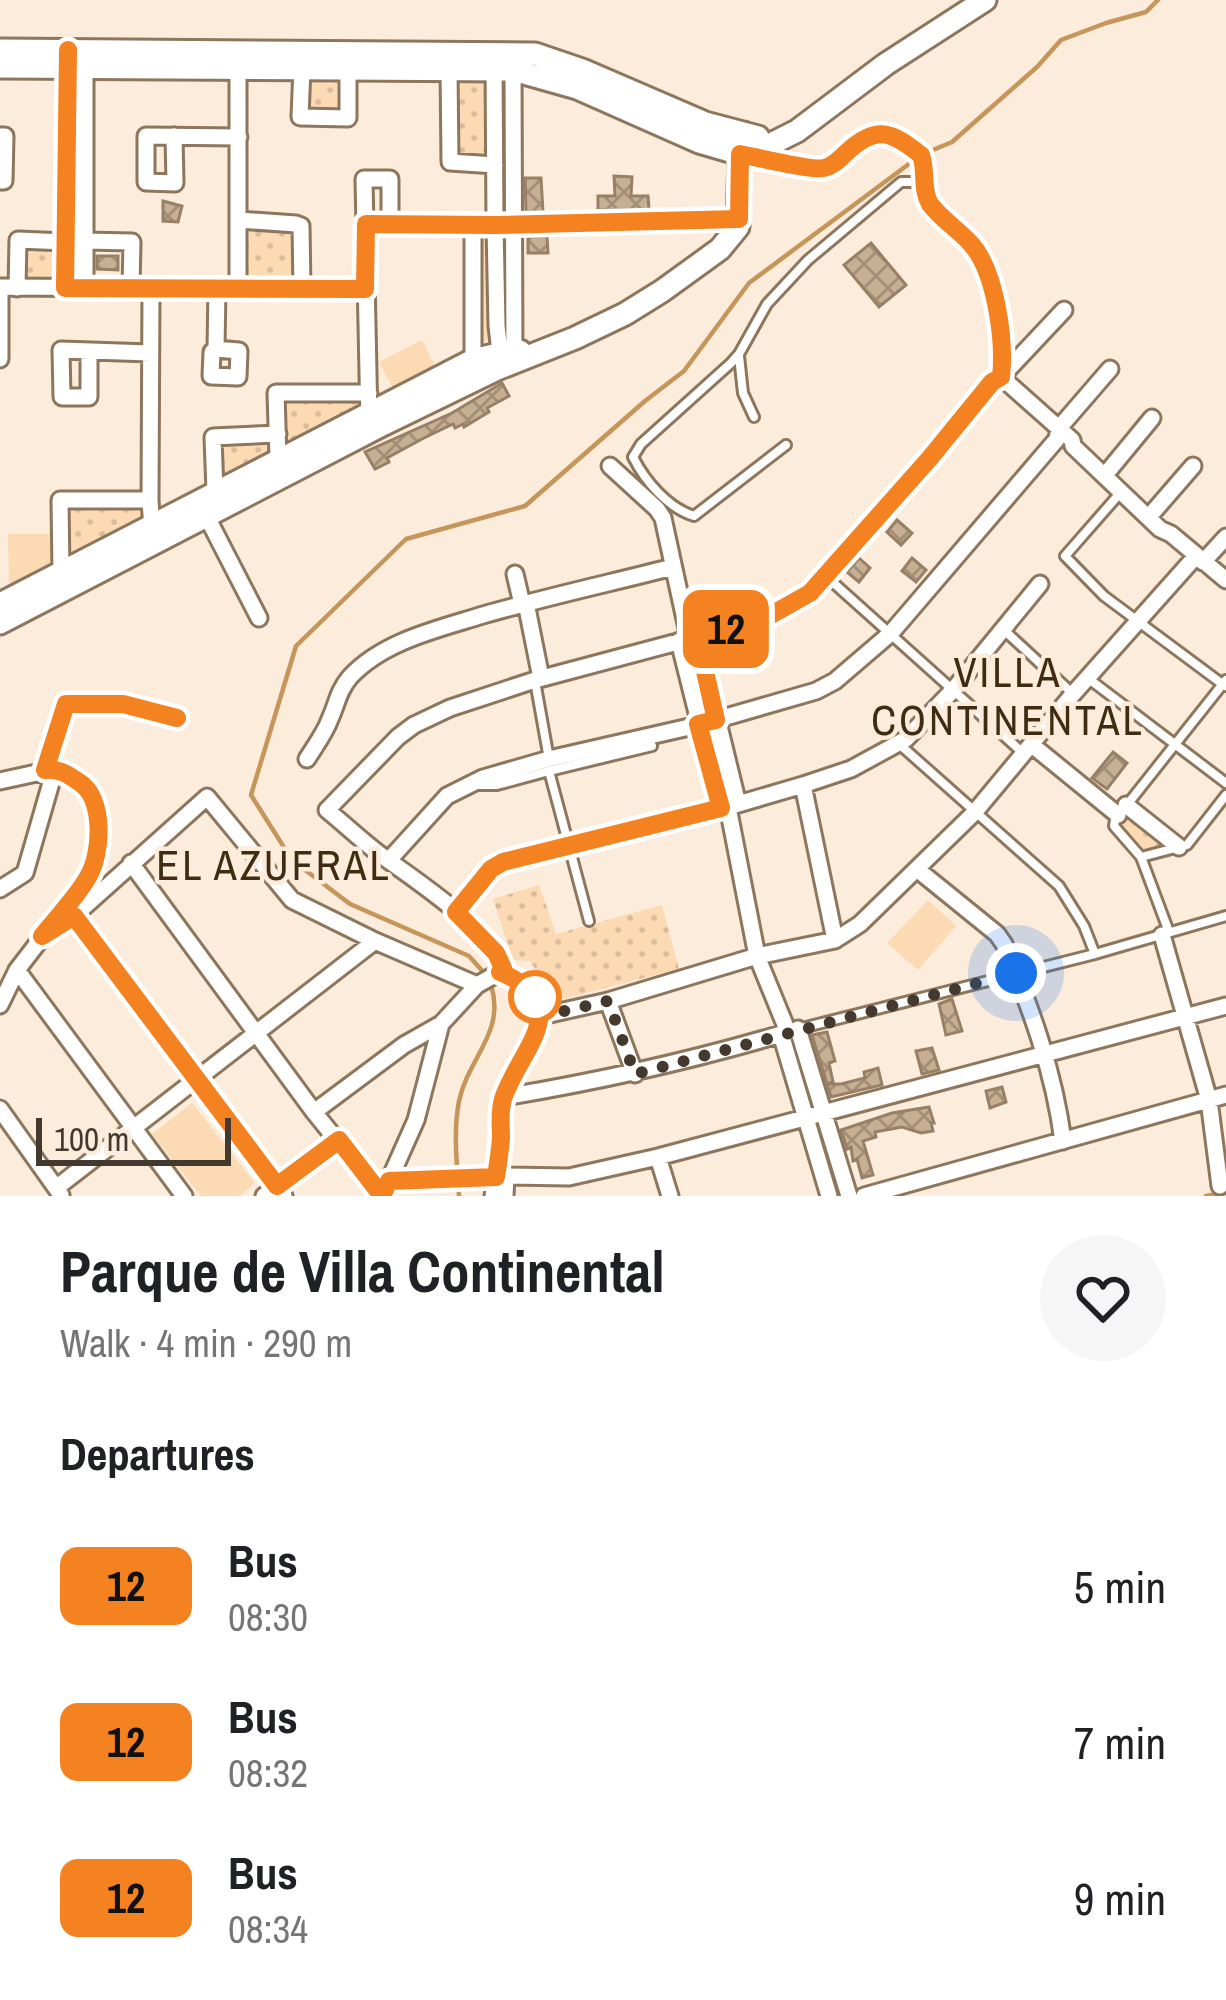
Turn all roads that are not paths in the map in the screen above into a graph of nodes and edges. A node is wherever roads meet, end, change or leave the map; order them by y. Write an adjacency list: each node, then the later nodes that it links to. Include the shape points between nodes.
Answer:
1 (985, 0): 13 (street)
2 (0, 50): 3 (street)
3 (77, 59): 4 (street); 6 (street); 26 (street); 27 (street)
4 (238, 60): 5 (street); 7 (street); 12 (street)
5 (503, 61): 9 (street); 14 (street, via 699,142); 15 (street); 23 (street)
6 (0, 68)
7 (302, 68): 8 (street); 8 (street, via 300,117 348,118)
8 (348, 69): 9 (street)
9 (448, 69): 15 (street, via 450,162)
10 (2, 136): 17 (street)
11 (174, 136): 12 (street)
12 (239, 137): 20 (street)
13 (777, 140): 14 (street); 16 (street)
14 (742, 144): 16 (street); 19 (street)
15 (495, 165): 25 (street)
16 (797, 165): 18 (street, via 829,167 867,136 887,134 921,155)
17 (0, 181)
18 (924, 182): 41 (lane, via 901,182 808,260 767,304); 46 (street, via 930,204 987,272 1004,352)
19 (739, 219): 23 (street); 42 (street, via 720,249 678,280 608,322)
20 (238, 220): 34 (street); 35 (street, via 301,226)
21 (366, 224): 22 (street); 22 (street, via 364,179 390,178); 36 (street)
22 (390, 224): 24 (street)
23 (513, 224): 25 (street); 42 (street)
24 (472, 225): 25 (street); 44 (street)
25 (495, 225): 42 (street)
26 (85, 241): 30 (street); 31 (street, via 132,242)
27 (66, 242): 28 (street, via 18,240); 29 (street)
28 (17, 287): 29 (street); 43 (street, via 0,287)
29 (65, 288): 30 (street)
30 (85, 288): 31 (street)
31 (131, 288): 32 (street)
32 (151, 288): 33 (street); 39 (street)
33 (217, 288): 34 (street); 38 (street)
34 (238, 288): 35 (street)
35 (302, 289): 36 (street)
36 (365, 289): 47 (street)
37 (1064, 310): 46 (street)
38 (216, 349)
39 (149, 352): 40 (street); 59 (street)
40 (89, 353)
41 (739, 354): 48 (lane); 52 (lane, via 633,457 658,492 694,516)
42 (512, 357): 44 (street); 47 (street)
43 (0, 359)
44 (473, 360): 47 (street)
45 (1109, 369): 51 (street)
46 (1001, 377): 51 (street); 69 (street)
47 (369, 413): 50 (street, via 277,393); 53 (street); 61 (street)
48 (754, 417)
49 (1152, 418): 56 (street)
50 (278, 434): 53 (street); 58 (street, via 213,437)
51 (1065, 434): 56 (street); 57 (street); 77 (street)
52 (786, 446)
53 (278, 459): 58 (street)
54 (610, 466): 66 (street, via 663,518)
55 (1193, 466): 60 (street)
56 (1110, 469): 60 (street)
57 (1122, 491): 63 (street); 75 (lane, via 1065,556)
58 (215, 493): 62 (street)
59 (149, 500): 62 (street); 67 (street, via 60,500)
60 (1154, 511): 63 (street)
61 (207, 517): 62 (street); 74 (street)
62 (154, 534): 67 (street); 73 (street)
63 (1171, 534): 65 (street)
64 (1226, 537): 65 (street)
65 (1200, 559): 70 (street); 75 (street)
66 (673, 567): 72 (street); 78 (street)
67 (61, 572): 73 (street)
68 (515, 574): 72 (street)
69 (827, 577): 77 (lane); 78 (street, via 781,612)
70 (1226, 580)
71 (1040, 584): 76 (street)
72 (524, 603): 79 (street); 91 (street, via 384,651 353,674)
73 (2, 608)
74 (259, 618)
75 (1138, 621): 80 (street); 81 (lane)
76 (1003, 629): 82 (street); 83 (lane)
77 (891, 633): 82 (lane); 85 (street, via 815,691)
78 (688, 638): 79 (street); 85 (street); 86 (street)
79 (538, 679): 92 (lane); 104 (street, via 414,724 327,810)
80 (1088, 679): 83 (street); 88 (lane)
81 (1225, 683): 88 (lane)
82 (954, 689): 87 (street); 90 (lane)
83 (1073, 694): 90 (street)
84 (177, 718): 93 (street, via 123,704 66,704)
85 (716, 720): 86 (street); 98 (street)
86 (698, 724): 92 (street); 98 (street)
87 (897, 743): 96 (street); 100 (lane)
88 (1177, 745): 95 (lane); 99 (lane)
89 (652, 746): 92 (lane)
90 (1028, 749): 99 (street); 100 (street)
91 (307, 759)
92 (549, 765): 101 (lane); 104 (street, via 466,785)
93 (50, 770): 94 (street); 107 (street, via 25,873); 113 (street, via 94,796 97,844 91,874)
94 (0, 781)
95 (1226, 783)
96 (803, 785): 98 (street); 114 (street)
97 (1226, 795): 102 (lane)
98 (729, 806): 101 (street); 117 (street)
99 (1122, 810): 102 (street); 103 (lane, via 1114,826)
100 (974, 813): 106 (street); 116 (lane, via 1059,886)
101 (570, 844): 108 (street, via 491,869); 111 (lane)
102 (1179, 847): 103 (lane)
103 (1141, 856): 112 (lane)
104 (389, 860): 108 (street)
105 (131, 863): 109 (street); 115 (street, via 207,797 292,899); 129 (street)
106 (918, 870): 114 (street); 120 (street, via 997,934)
107 (0, 889)
108 (456, 912): 119 (street, via 496,953)
109 (74, 916): 113 (street); 132 (street)
110 (1226, 916): 112 (lane)
111 (589, 921)
112 (1166, 933): 116 (lane); 126 (street)
113 (42, 936): 118 (street)
114 (835, 940): 117 (street)
115 (375, 941): 121 (street); 129 (street)
116 (1095, 954): 120 (lane)
117 (757, 956): 122 (street); 128 (street)
118 (17, 970): 123 (street); 139 (street)
119 (499, 973): 121 (street); 125 (street, via 527,988)
120 (1016, 973): 128 (lane); 130 (street)
121 (477, 985): 127 (street)
122 (608, 1001): 125 (street); 131 (street)
123 (0, 1005)
124 (1226, 1006): 126 (street)
125 (542, 1016): 133 (street)
126 (1187, 1016): 130 (street); 134 (street)
127 (441, 1024): 136 (street); 145 (street)
128 (789, 1032): 131 (street); 137 (street); 138 (street)
129 (256, 1034): 132 (street); 136 (street)
130 (1045, 1056): 137 (street); 141 (street)
131 (635, 1074): 133 (street)
132 (196, 1081): 139 (street); 147 (street)
133 (503, 1096): 143 (street)
134 (1218, 1098): 141 (street); 144 (street)
135 (0, 1109): 146 (street)
136 (314, 1112): 140 (street)
137 (824, 1114): 138 (street); 153 (street)
138 (805, 1118): 142 (street); 152 (street)
139 (134, 1129): 146 (street); 148 (street)
140 (339, 1140): 145 (street); 147 (street)
141 (1063, 1141): 154 (street)
142 (658, 1157): 143 (street, via 569,1177); 151 (street)
143 (498, 1176): 145 (street); 149 (street); 150 (street)
144 (1220, 1186)
145 (388, 1189)
146 (59, 1192)
147 (275, 1193)
148 (184, 1196)
149 (493, 1196)
150 (506, 1196)
151 (670, 1196)
152 (830, 1196)
153 (849, 1196)
154 (864, 1196)

